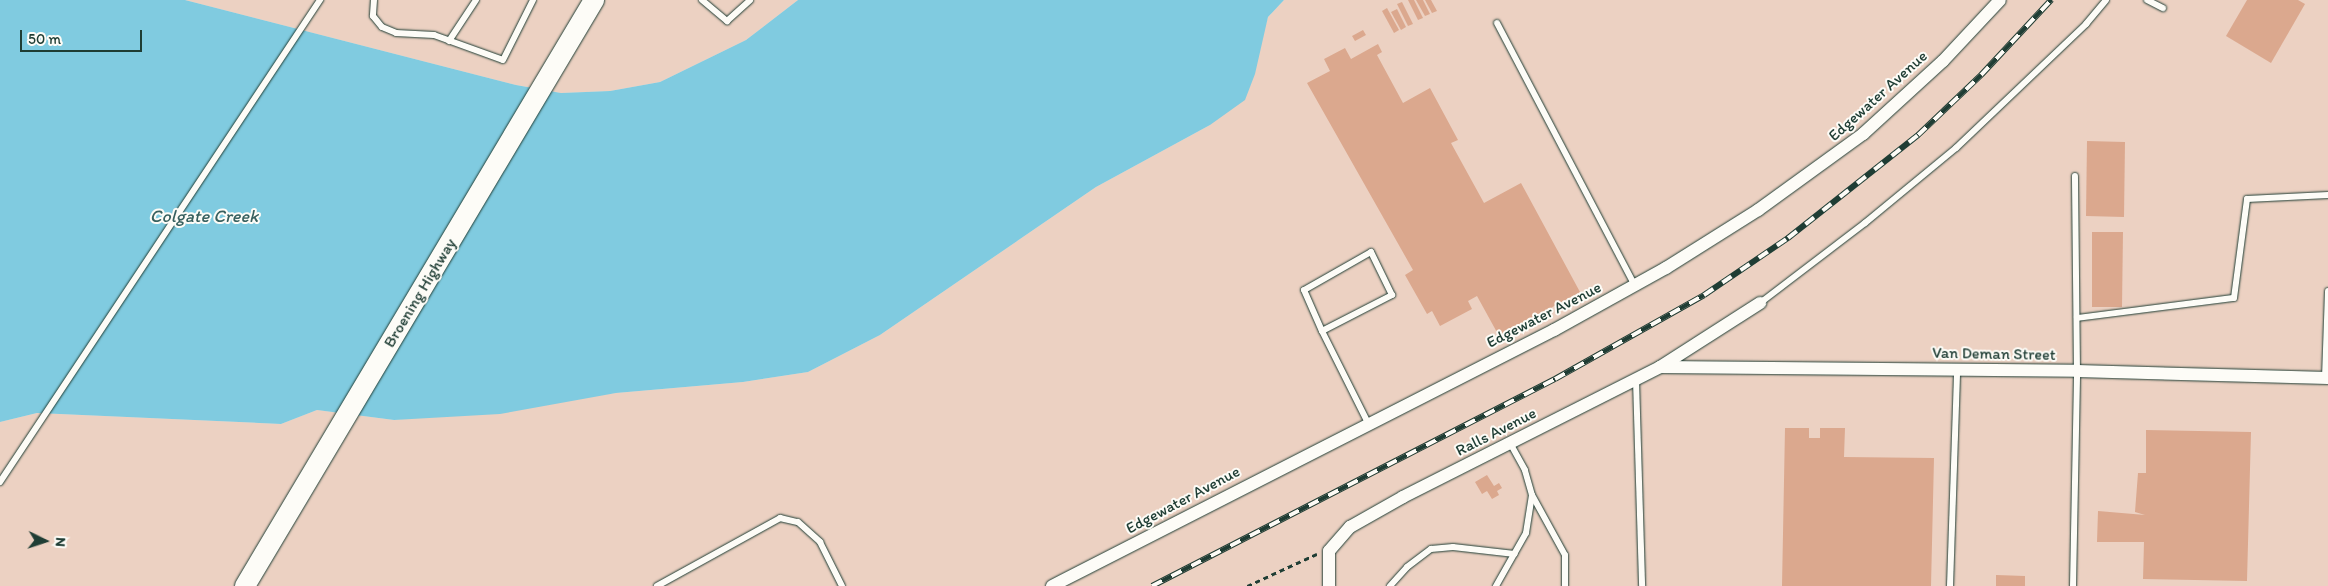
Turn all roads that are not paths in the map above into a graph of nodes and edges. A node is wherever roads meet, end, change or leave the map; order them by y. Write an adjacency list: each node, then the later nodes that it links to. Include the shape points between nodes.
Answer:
1 (320, 0): 28 (lane)
2 (374, 0): 13 (lane, via 373,16 382,27 396,33 434,36)
3 (476, 0): 13 (lane)
4 (533, 0): 13 (lane, via 503,60)
5 (594, 0): 31 (main road, Broening Highway)
6 (702, 0): 7 (lane, via 727,20)
7 (750, 0)
8 (2000, 0): 16 (street, Edgewater Avenue, via 1943,61 1863,134 1758,210)
9 (2106, 0): 18 (lane, via 2086,24 1956,148 1865,224)
10 (2147, 0): 11 (lane)
11 (2163, 8)
12 (1497, 23): 16 (lane)
13 (449, 41)
14 (2075, 176): 19 (lane)
15 (2328, 195): 19 (lane, via 2247,199 2234,298)
16 (1635, 286): 26 (street, Edgewater Avenue)
17 (2328, 291): 24 (lane)
18 (1760, 303): 21 (street, Ralls Avenue)
19 (2077, 318): 23 (lane)
20 (1322, 331): 20 (lane, via 1304,290 1371,252 1392,295); 26 (lane)
21 (1660, 367): 22 (street, Van Deman Street); 25 (street, Ralls Avenue)
22 (1958, 370): 23 (street, Van Deman Street); 40 (lane)
23 (2077, 371): 24 (street, Van Deman Street); 41 (lane)
24 (2326, 378)
25 (1636, 380): 27 (street, Ralls Avenue); 39 (lane)
26 (1368, 423): 34 (street, Edgewater Avenue)
27 (1510, 444): 29 (lane, via 1525,470); 35 (street, Ralls Avenue, via 1350,527 1329,551)
28 (0, 482)
29 (1532, 495): 30 (lane, via 1526,533); 38 (lane, via 1565,554)
30 (1515, 554): 36 (lane, via 1453,547 1431,549 1407,567); 37 (lane)
31 (245, 586)
32 (656, 586): 33 (lane, via 780,518 798,522 820,542)
33 (842, 586)
34 (1052, 586)
35 (1329, 586)
36 (1390, 586)
37 (1496, 586)
38 (1565, 586)
39 (1642, 586)
40 (1950, 586)
41 (2073, 586)

